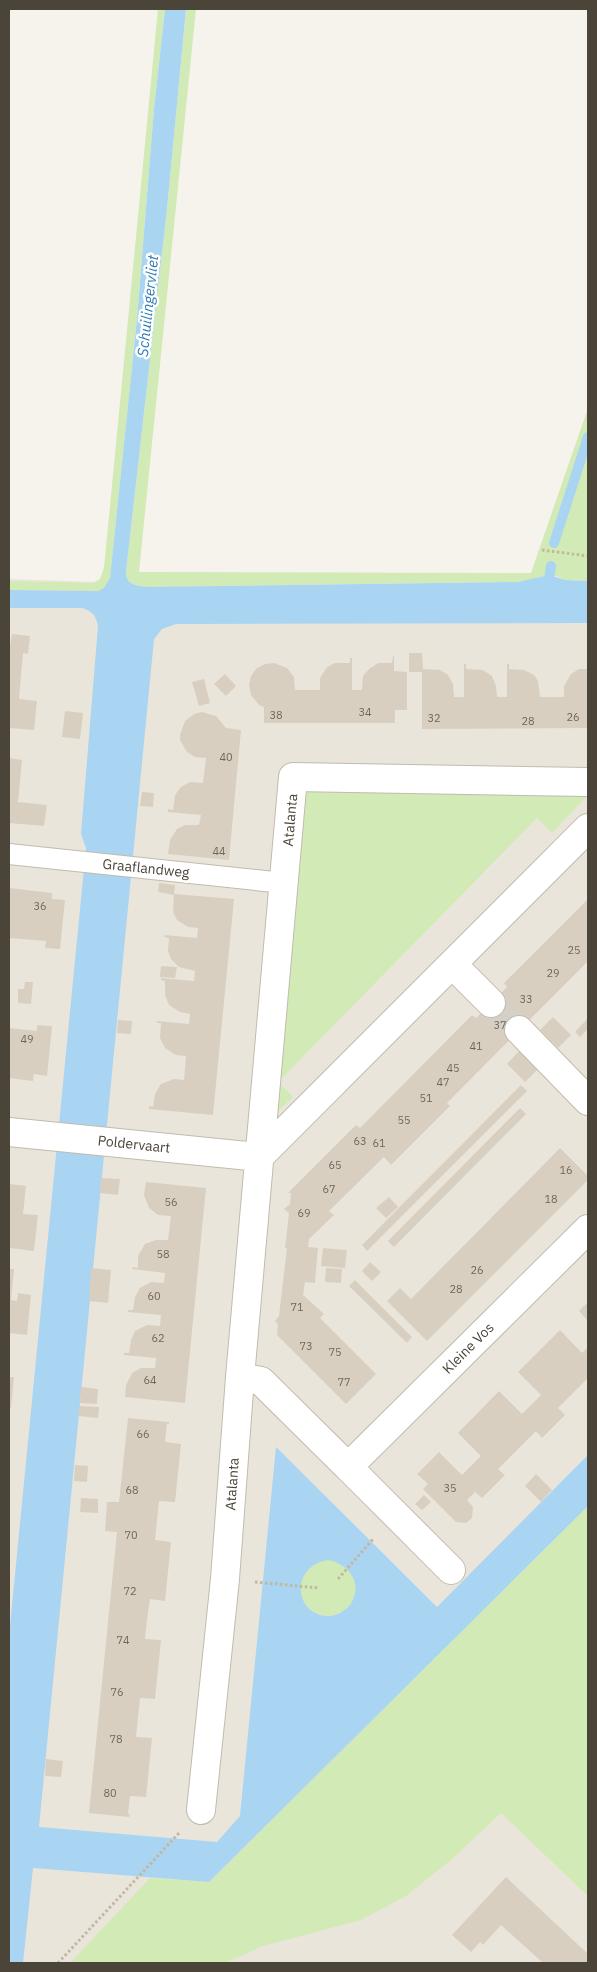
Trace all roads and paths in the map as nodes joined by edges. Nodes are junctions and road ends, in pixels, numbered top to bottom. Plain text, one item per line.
1 (542, 550) dead end
2 (588, 556) edge
3 (588, 782) edge
4 (588, 828) edge
5 (9, 854) edge
6 (284, 883) junction
7 (452, 964) junction
8 (491, 1003) tunnel mouth
9 (519, 1030) tunnel mouth
10 (588, 1102) edge
11 (9, 1132) edge
12 (259, 1157) junction
13 (588, 1229) edge
14 (240, 1377) junction
15 (348, 1467) junction
16 (380, 1531) dead end
17 (451, 1570) dead end
18 (338, 1578) dead end
19 (253, 1582) dead end
20 (320, 1588) dead end
21 (202, 1810) dead end
22 (174, 1839) dead end
23 (58, 1963) edge

1 - 2 path
3 - 6 street, Atalanta
4 - 7 street
5 - 6 lane, Graaflandweg
6 - 12 street, Atalanta
7 - 8 street
7 - 12 street
9 - 10 street
11 - 12 street, Poldervaart
12 - 14 street, Atalanta
13 - 15 street, Kleine Vos
14 - 15 street
14 - 21 street, Atalanta
15 - 17 street
16 - 18 path
19 - 20 path
22 - 23 path

